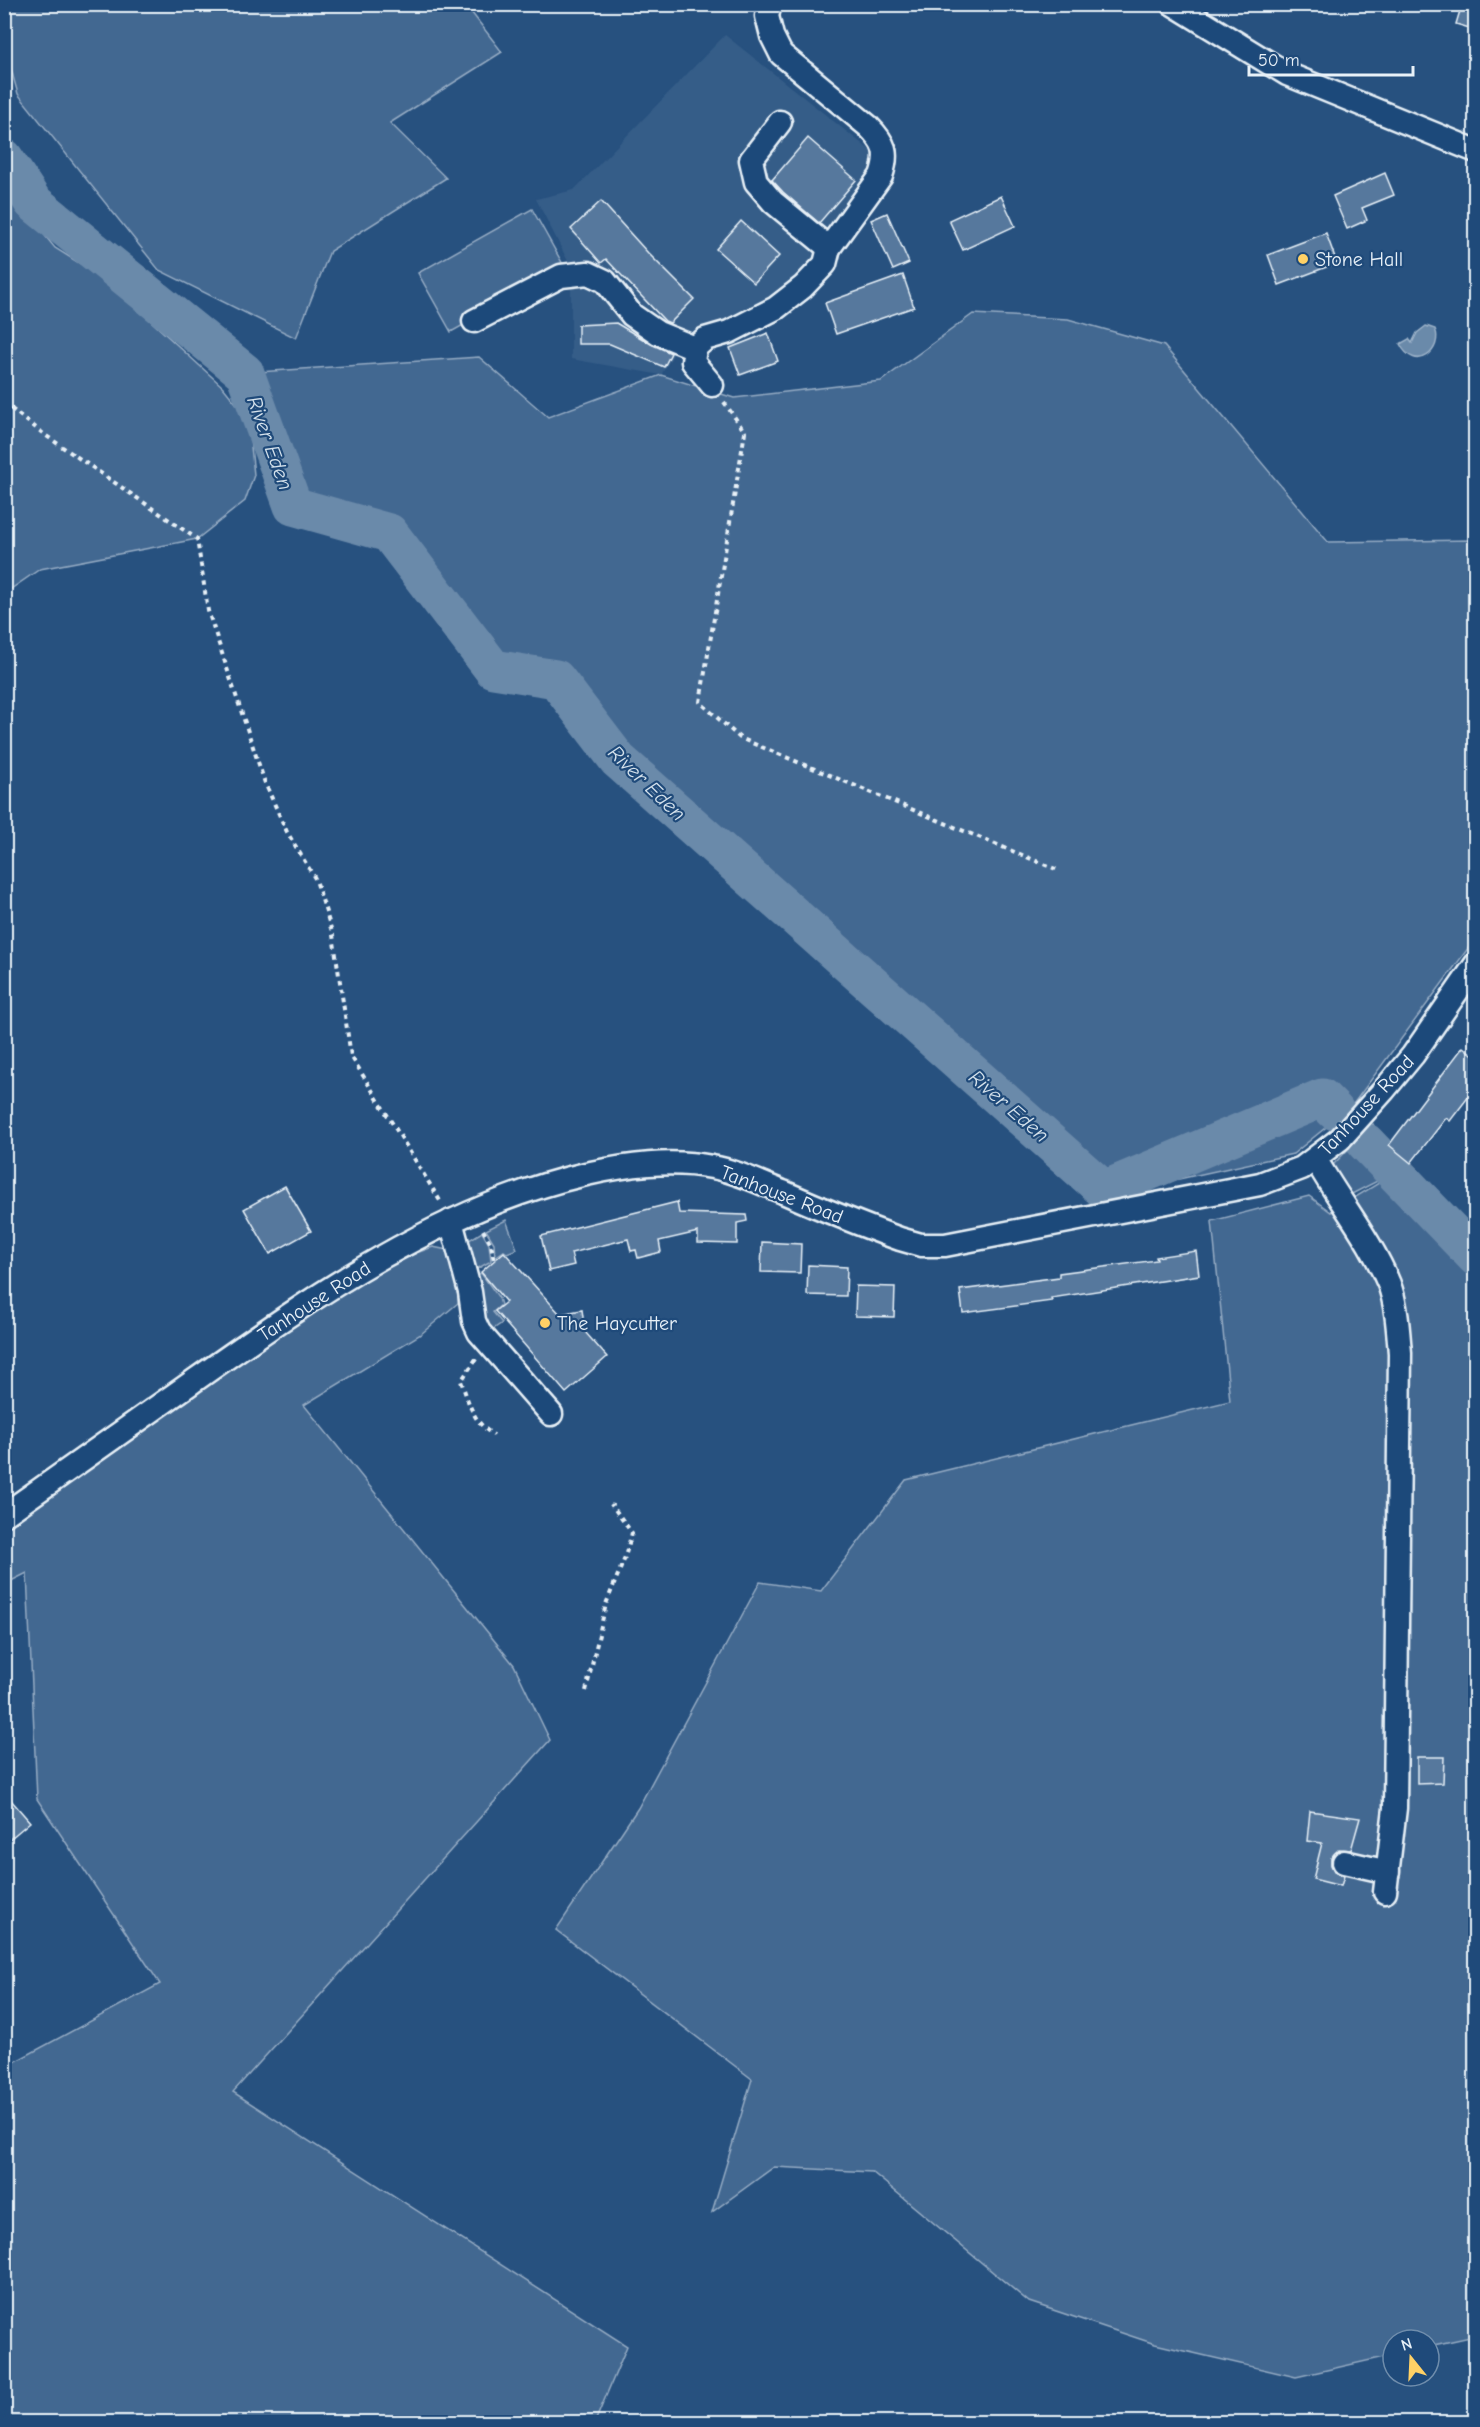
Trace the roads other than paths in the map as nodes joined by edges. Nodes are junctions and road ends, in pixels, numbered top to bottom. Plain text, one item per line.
1 (770, 4) edge
2 (1173, 4) edge
3 (780, 122) dead end
4 (1472, 142) edge
5 (829, 248) junction
6 (474, 321) dead end
7 (695, 348) junction
8 (712, 385) road end
9 (1476, 964) edge
10 (1316, 1160) junction
11 (450, 1222) junction
12 (550, 1414) dead end
13 (4, 1515) edge
14 (1344, 1862) dead end

1 - 5 street
2 - 4 street
3 - 5 street
5 - 7 street
6 - 7 street
7 - 8 street
9 - 10 street, Tanhouse Road
10 - 11 street, Tanhouse Road
10 - 14 street
11 - 12 street
11 - 13 street, Tanhouse Road

